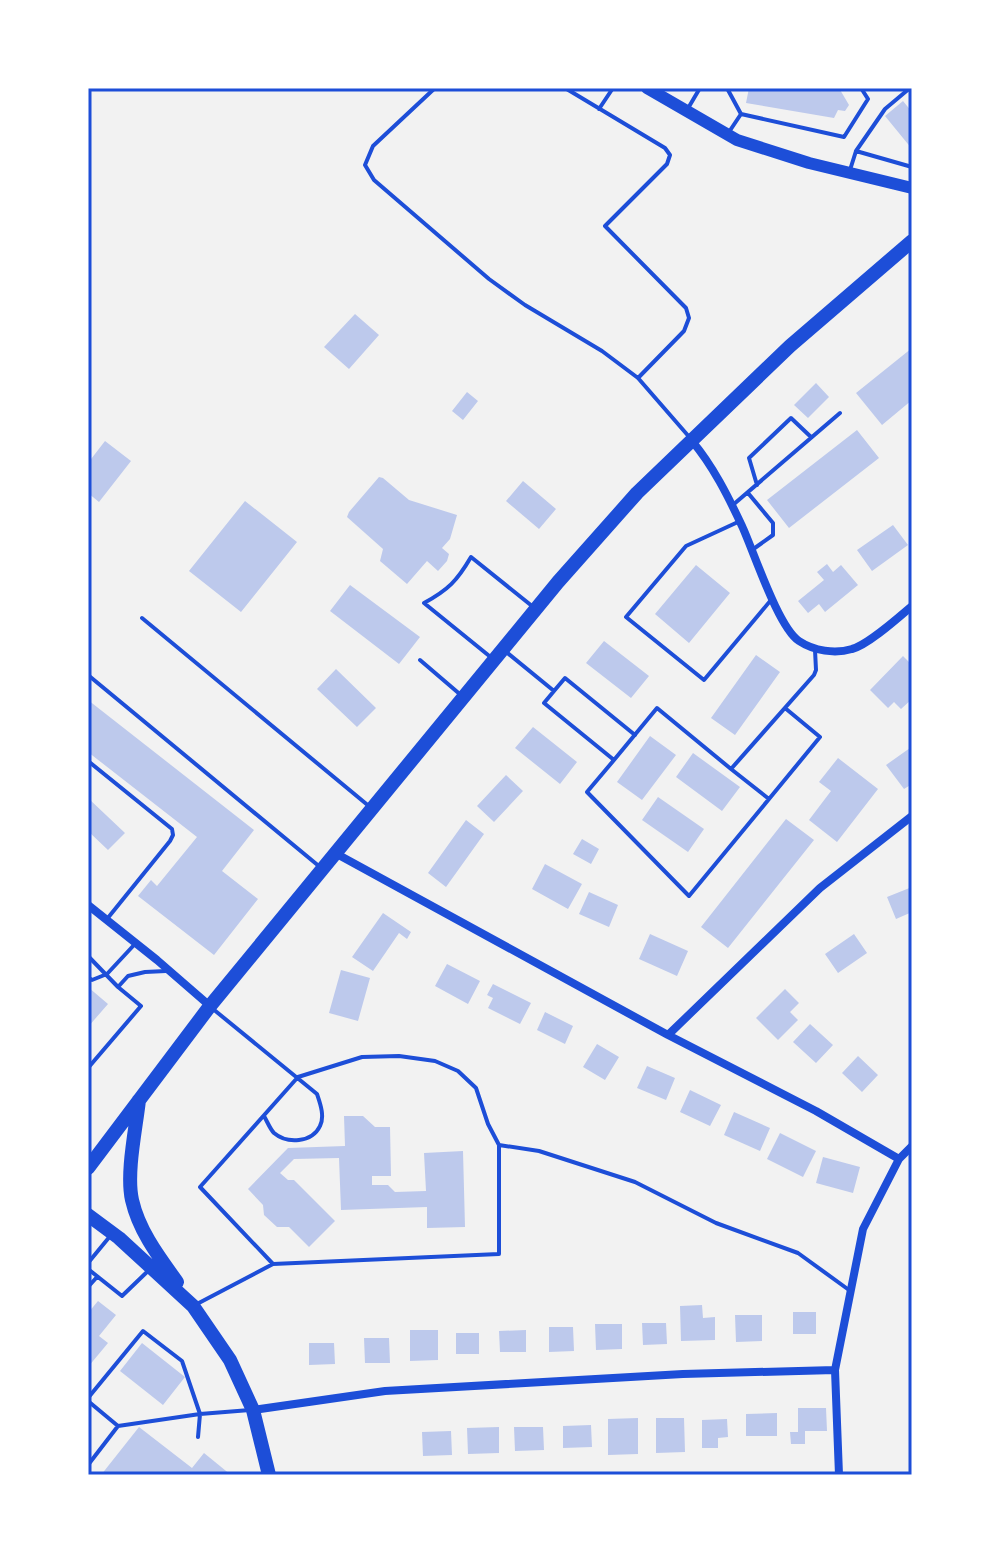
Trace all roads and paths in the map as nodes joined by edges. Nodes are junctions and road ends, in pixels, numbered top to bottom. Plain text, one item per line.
1 (435, 88) edge
2 (565, 88) edge
3 (613, 88) edge
4 (647, 88) edge
5 (700, 88) edge
6 (861, 88) edge
7 (910, 88) edge
8 (728, 90) edge
9 (599, 109) junction
10 (686, 111) junction
11 (741, 114) junction
12 (727, 134) junction
13 (856, 151) junction
14 (912, 167) edge
15 (849, 172) junction
16 (912, 188) edge
17 (912, 241) edge
18 (638, 378) junction
19 (840, 413) dead end
20 (811, 438) junction
21 (692, 441) junction
22 (757, 485) junction
23 (748, 493) junction
24 (732, 506) junction
25 (740, 521) junction
26 (752, 550) junction
27 (772, 599) junction
28 (912, 606) edge
29 (536, 609) junction
30 (142, 618) dead end
31 (815, 648) junction
32 (499, 655) junction
33 (420, 660) dead end
34 (88, 675) edge
35 (554, 691) junction
36 (464, 697) junction
37 (785, 708) junction
38 (635, 735) junction
39 (614, 760) junction
40 (88, 761) edge
41 (731, 769) junction
42 (769, 799) junction
43 (372, 808) junction
44 (912, 816) edge
45 (335, 853) junction
46 (322, 869) junction
47 (88, 905) edge
48 (106, 920) junction
49 (136, 943) junction
50 (88, 956) edge
51 (169, 971) junction
52 (107, 974) junction
53 (88, 977) edge
54 (118, 987) junction
55 (210, 1006) junction
56 (668, 1035) junction
57 (88, 1068) edge
58 (298, 1077) junction
59 (139, 1100) junction
60 (264, 1116) junction
61 (499, 1145) junction
62 (912, 1146) edge
63 (899, 1159) junction
64 (88, 1168) edge
65 (88, 1215) edge
66 (112, 1233) junction
67 (273, 1264) junction
68 (88, 1266) edge
69 (152, 1268) junction
70 (97, 1276) junction
71 (89, 1285) edge
72 (851, 1292) junction
73 (193, 1306) junction
74 (835, 1370) junction
75 (88, 1399) edge
76 (253, 1410) junction
77 (200, 1414) junction
78 (118, 1426) junction
79 (198, 1437) dead end
80 (88, 1465) edge
81 (269, 1475) edge
82 (839, 1475) edge

1 - 18 lane
2 - 9 lane
3 - 9 lane
4 - 10 main road
5 - 10 lane
6 - 11 lane
7 - 13 lane
8 - 11 lane
9 - 18 lane
10 - 12 main road
11 - 12 lane
12 - 15 main road
13 - 14 lane
13 - 15 lane
15 - 16 main road
17 - 21 main road
18 - 21 lane
19 - 20 lane
20 - 22 lane
20 - 22 lane
21 - 24 street
21 - 29 main road
22 - 23 lane
23 - 24 lane
23 - 26 lane
24 - 25 street
25 - 26 street
25 - 27 lane
26 - 27 street
27 - 31 street
28 - 31 street
29 - 32 main road
29 - 32 lane
30 - 43 lane
31 - 37 lane
32 - 35 lane
32 - 36 main road
33 - 36 lane
34 - 46 lane
35 - 38 lane
35 - 39 lane
36 - 43 main road
37 - 41 lane
37 - 42 lane
38 - 39 lane
38 - 41 lane
39 - 42 lane
40 - 48 lane
41 - 42 lane
43 - 45 main road
44 - 56 street
45 - 46 main road
45 - 56 street
46 - 55 main road
47 - 48 street
48 - 49 street
49 - 51 street
49 - 52 lane
50 - 52 lane
51 - 54 lane
51 - 55 street
52 - 53 lane
52 - 54 lane
54 - 57 lane
55 - 58 lane
55 - 59 main road
56 - 63 street
58 - 60 lane
58 - 60 lane
58 - 61 lane
59 - 64 main road
59 - 73 main road
60 - 67 lane
61 - 67 lane
61 - 72 lane
62 - 63 street
63 - 72 street
65 - 66 main road
66 - 68 lane
66 - 69 main road
67 - 73 lane
68 - 70 lane
69 - 70 lane
69 - 73 main road
70 - 71 lane
72 - 74 street
73 - 76 main road
74 - 76 street
74 - 82 street
75 - 77 lane
75 - 78 lane
76 - 77 lane
76 - 81 main road
77 - 78 lane
77 - 79 lane
78 - 80 lane

